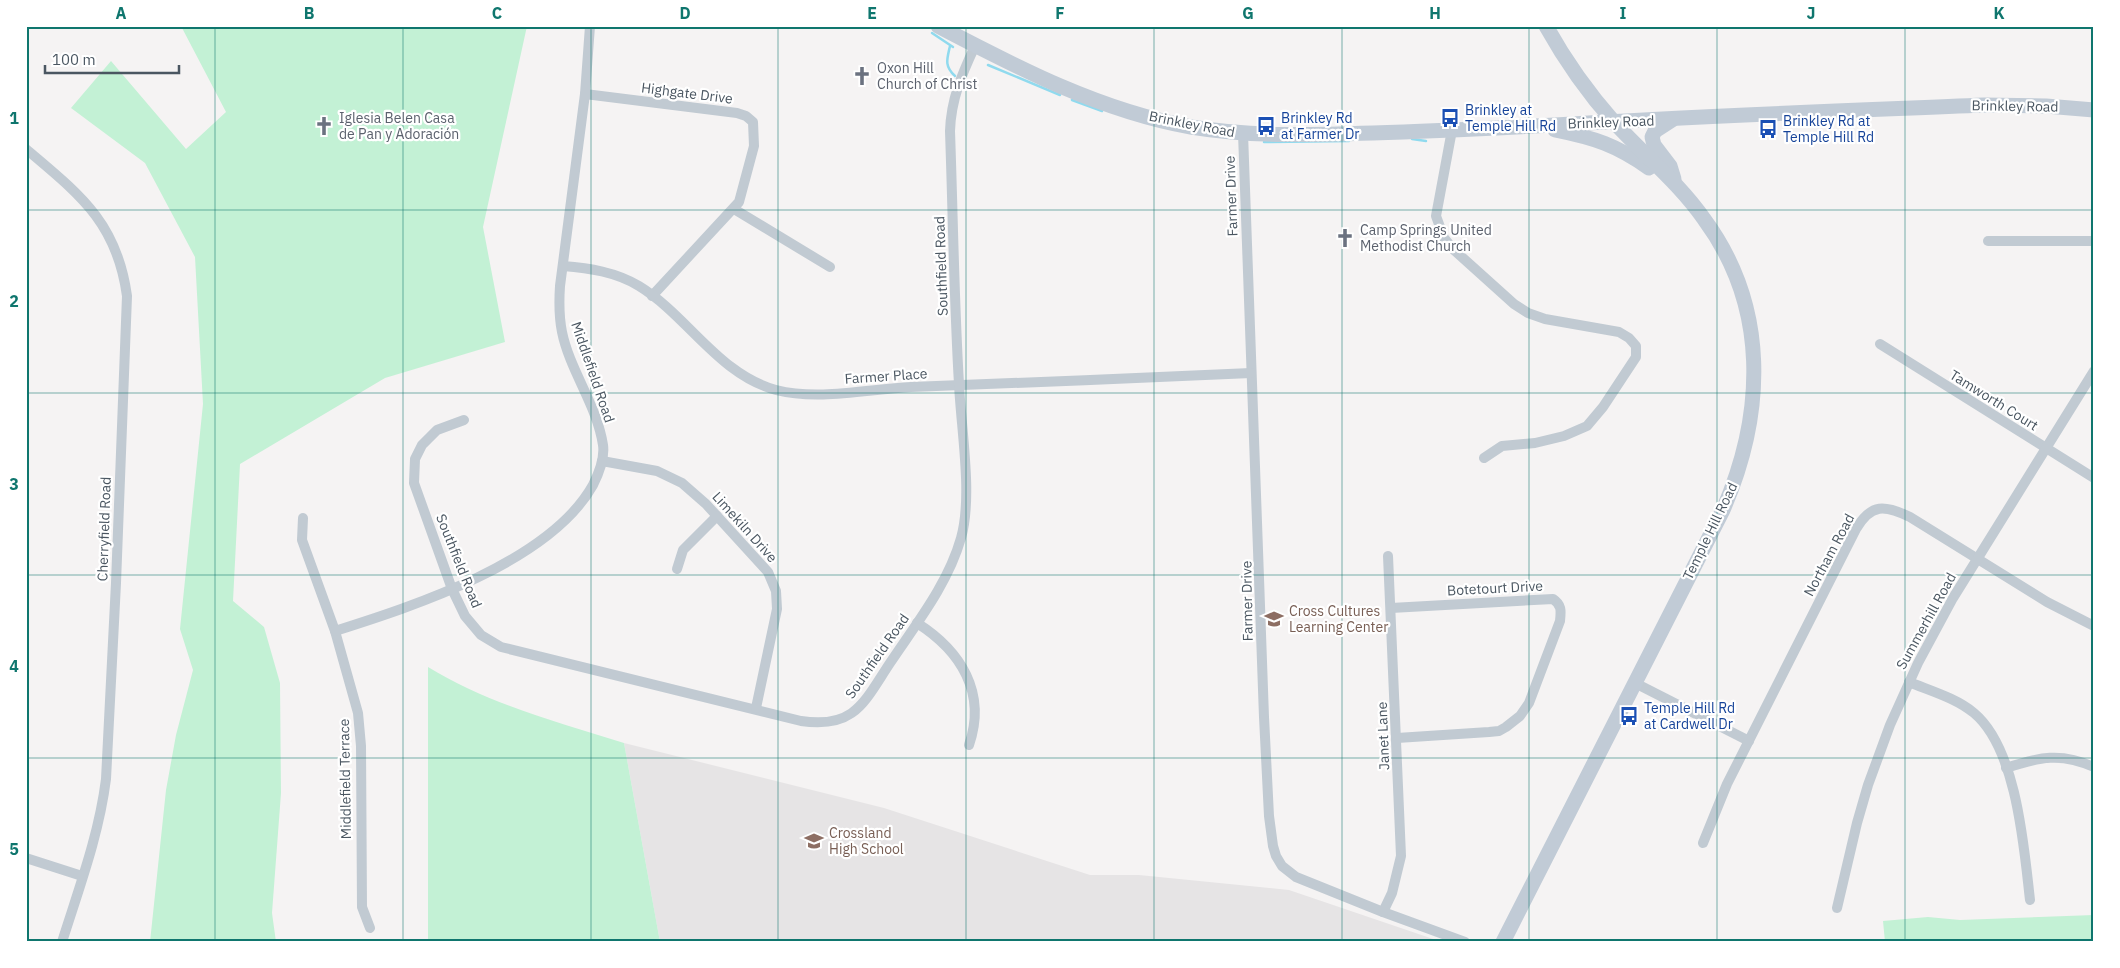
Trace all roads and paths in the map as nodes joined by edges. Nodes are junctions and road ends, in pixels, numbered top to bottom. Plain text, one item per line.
1 (590, 26) edge
2 (938, 26) edge
3 (1546, 26) edge
4 (976, 46) junction
5 (585, 94) junction
6 (2094, 110) edge
7 (1673, 120) junction
8 (1613, 121) junction
9 (1535, 126) junction
10 (1452, 130) junction
11 (1243, 133) junction
12 (26, 148) edge
13 (1677, 187) junction
14 (734, 209) junction
15 (1988, 241) dead end
16 (2094, 241) edge
17 (563, 266) junction
18 (830, 267) dead end
19 (652, 296) junction
20 (1880, 344) dead end
21 (2094, 371) edge
22 (1251, 373) junction
23 (959, 385) junction
24 (464, 420) dead end
25 (2046, 449) junction
26 (1484, 458) dead end
27 (602, 461) junction
28 (2094, 478) edge
29 (716, 516) junction
30 (303, 518) dead end
31 (1388, 556) dead end
32 (1976, 559) junction
33 (677, 569) dead end
34 (452, 589) junction
35 (1391, 608) junction
36 (917, 623) junction
37 (2094, 626) edge
38 (335, 631) junction
39 (1909, 682) junction
40 (1635, 683) junction
41 (756, 708) junction
42 (1397, 738) junction
43 (1750, 741) junction
44 (970, 745) dead end
45 (2094, 767) edge
46 (2006, 768) junction
47 (1703, 843) dead end
48 (26, 858) edge
49 (82, 876) junction
50 (2030, 900) dead end
51 (1838, 908) dead end
52 (1383, 912) junction
53 (370, 928) dead end
54 (62, 942) edge
55 (1465, 942) edge
56 (1503, 942) edge

1 - 5 street, Middlefield Road
2 - 4 main road, Brinkley Road
3 - 8 main road, Temple Hill Road
4 - 11 main road, Brinkley Road
4 - 23 street, Southfield Road
5 - 14 street, Highgate Drive
5 - 17 street, Middlefield Road
6 - 7 main road, Brinkley Road
7 - 8 main road, Brinkley Road
7 - 13 main road
8 - 9 main road, Brinkley Road
8 - 13 main road, Temple Hill Road
9 - 10 main road, Brinkley Road
9 - 13 main road
10 - 11 main road, Brinkley Road
10 - 26 street
11 - 22 street, Farmer Drive
12 - 49 street, Cherryfield Road
13 - 40 main road, Temple Hill Road
14 - 18 street
14 - 19 street, Highgate Drive
15 - 16 street
17 - 19 street, Farmer Place
17 - 27 street, Middlefield Road
19 - 23 street, Farmer Place
20 - 25 street, Tamworth Court
21 - 25 street, Summerhill Road
22 - 23 street, Farmer Place
22 - 52 street, Farmer Drive
23 - 36 street, Southfield Road
24 - 34 street, Southfield Road
25 - 28 street, Tamworth Court
25 - 32 street, Summerhill Road
27 - 29 street, Limekiln Drive
27 - 34 street, Middlefield Road
29 - 33 street
29 - 41 street, Limekiln Drive
30 - 38 street, Middlefield Terrace
31 - 35 street, Janet Lane
32 - 37 street, Northam Road
32 - 39 street, Summerhill Road
32 - 43 street, Northam Road
34 - 38 street, Middlefield Road
34 - 41 street, Southfield Road
35 - 42 street, Janet Lane
35 - 42 street, Botetourt Drive
36 - 41 street, Southfield Road
36 - 44 street
38 - 53 street, Middlefield Terrace
39 - 46 street
39 - 51 street, Summerhill Road
40 - 43 street
40 - 56 main road, Temple Hill Road
42 - 52 street, Janet Lane
43 - 47 street, Northam Road
45 - 46 street
46 - 50 street
48 - 49 street
49 - 54 street, Cherryfield Road
52 - 55 street, Farmer Drive

